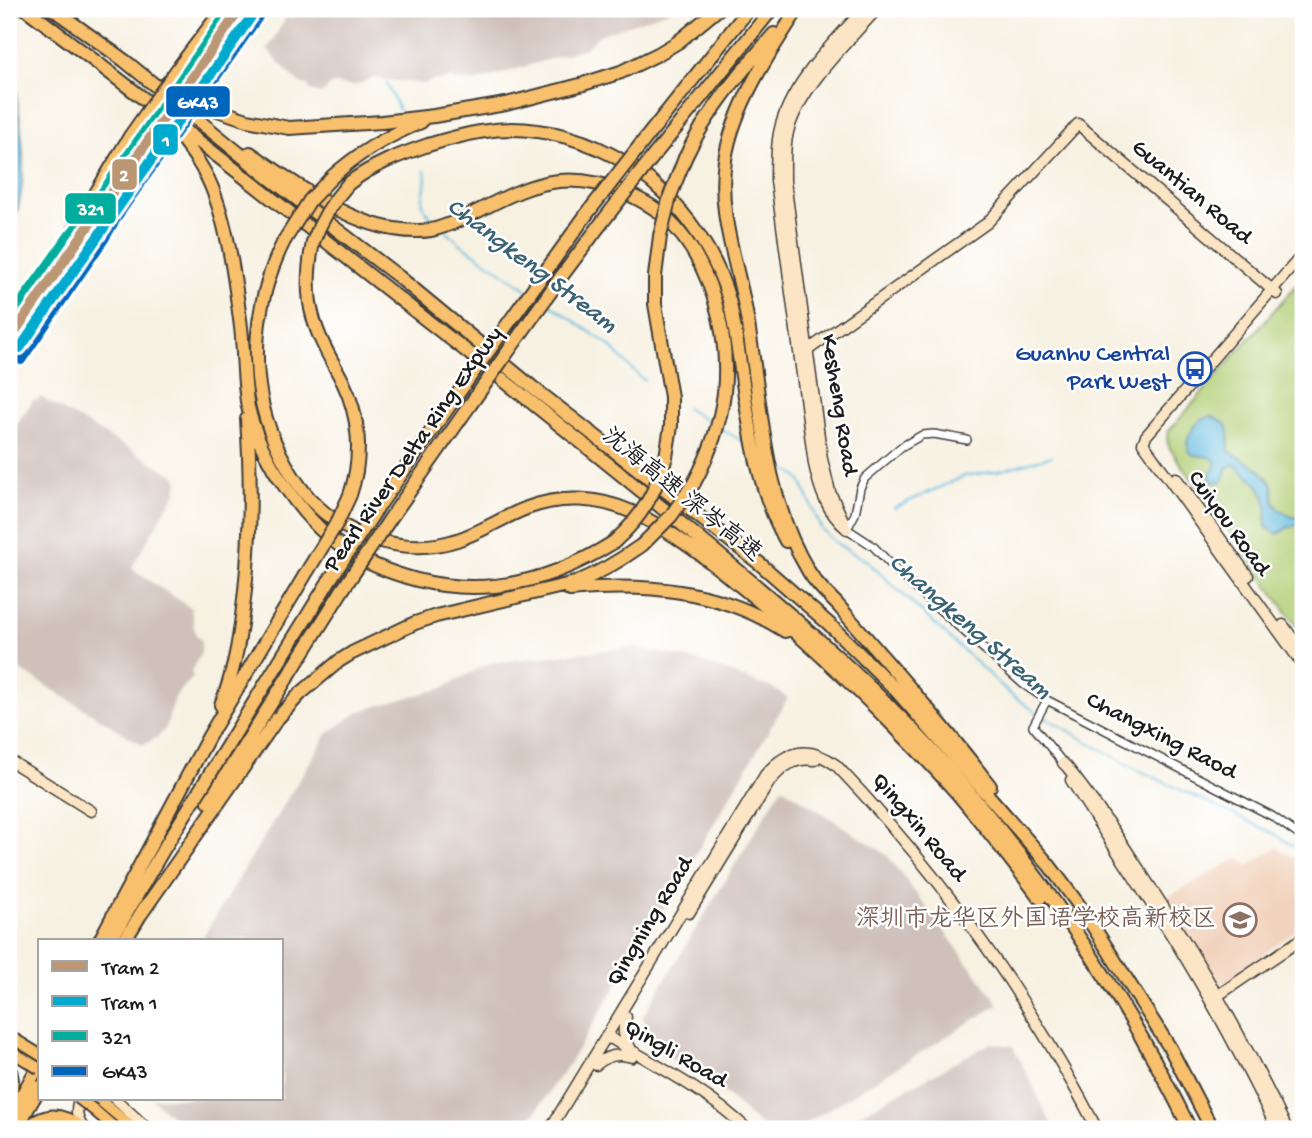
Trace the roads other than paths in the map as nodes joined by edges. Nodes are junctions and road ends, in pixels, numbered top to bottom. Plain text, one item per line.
1 (26, 9) edge
2 (53, 9) edge
3 (222, 9) edge
4 (230, 9) edge
5 (250, 9) edge
6 (718, 9) edge
7 (749, 9) edge
8 (772, 9) edge
9 (797, 9) edge
10 (864, 9) edge
11 (877, 9) edge
12 (125, 61) junction
13 (184, 66) junction
14 (139, 95) junction
15 (434, 117) junction
16 (197, 119) junction
17 (1303, 254) edge
18 (1303, 264) edge
19 (1275, 292) junction
20 (9, 320) edge
21 (808, 350) junction
22 (9, 352) edge
23 (245, 376) junction
24 (967, 440) dead end
25 (1146, 440) junction
26 (847, 529) junction
27 (810, 573) junction
28 (535, 593) junction
29 (1299, 644) edge
30 (1303, 653) edge
31 (826, 660) junction
32 (1303, 665) edge
33 (1047, 700) junction
34 (209, 736) junction
35 (801, 756) junction
36 (9, 760) edge
37 (1063, 764) joint
38 (91, 811) dead end
39 (1303, 838) edge
40 (1049, 865) junction
41 (141, 914) junction
42 (1303, 938) edge
43 (101, 939) edge
44 (112, 939) edge
45 (126, 939) edge
46 (1214, 998) junction
47 (626, 1017) junction
48 (9, 1035) edge
49 (609, 1041) junction
50 (9, 1049) edge
51 (1149, 1049) junction
52 (38, 1054) edge
53 (634, 1055) junction
54 (9, 1065) edge
55 (597, 1065) junction
56 (38, 1067) edge
57 (38, 1068) edge
58 (38, 1090) edge
59 (78, 1100) edge
60 (116, 1100) edge
61 (98, 1103) edge
62 (9, 1111) edge
63 (9, 1119) edge
64 (84, 1128) edge
65 (16, 1129) edge
66 (25, 1129) edge
67 (116, 1129) edge
68 (134, 1129) edge
69 (148, 1129) edge
70 (550, 1129) edge
71 (558, 1129) edge
72 (739, 1129) edge
73 (747, 1129) edge
74 (1090, 1129) edge
75 (1097, 1129) edge
76 (1190, 1129) edge
77 (1212, 1129) edge
78 (1277, 1129) edge
79 (1287, 1129) edge

1 - 14 highway, 沈海高速 深岑高速
2 - 12 highway, 沈海高速 深岑高速
3 - 13 main road
4 - 13 main road
5 - 22 main road, bridge
6 - 15 highway
7 - 44 highway, Pearl River Delta Ring Expwy, bridge
8 - 41 highway, Pearl River Delta Ring Expwy, bridge
9 - 23 highway, bridge
9 - 27 highway
10 - 26 street, Kesheng Road
11 - 21 street, Kesheng Road
12 - 15 highway
12 - 16 highway, 沈海高速 深岑高速
13 - 20 main road, bridge
14 - 23 highway
14 - 51 highway, 沈海高速 深岑高速
15 - 31 highway, bridge
16 - 28 highway, bridge
16 - 40 highway, 沈海高速 深岑高速
17 - 19 street
18 - 19 street
19 - 21 street, Guantian Road
19 - 25 street
21 - 26 street, Kesheng Road
23 - 34 highway
24 - 26 street
25 - 29 street, Cuiyou Road
25 - 32 street, Cuiyou Road
26 - 33 street, Changxing Raod
27 - 34 highway, bridge
27 - 40 highway
28 - 31 highway
28 - 41 highway
29 - 30 street, Cuiyou Road
31 - 51 highway
33 - 37 street
33 - 39 street, Changxing Raod
34 - 43 highway
35 - 47 street, Qingning Road
35 - 49 street, Qingning Road
35 - 74 street, Qingxin Road
35 - 75 street, Qingxin Road
36 - 38 street
37 - 46 street
40 - 77 highway, 沈海高速 深岑高速
41 - 45 highway, Pearl River Delta Ring Expwy
42 - 46 street
46 - 78 street
46 - 79 street
47 - 49 street, Qingning Road
47 - 53 street
48 - 52 main road
49 - 53 street, Qingli Road
49 - 55 street, Qingning Road
49 - 70 street, Qingning Road
50 - 57 main road, bridge
51 - 76 highway, 沈海高速 深岑高速
53 - 55 street
53 - 72 street, Qingli Road
53 - 73 street, Qingli Road
54 - 62 highway
55 - 71 street, Qingning Road
56 - 63 highway
58 - 65 highway
59 - 64 street
60 - 69 street
61 - 67 main road
61 - 68 main road
64 - 66 highway

